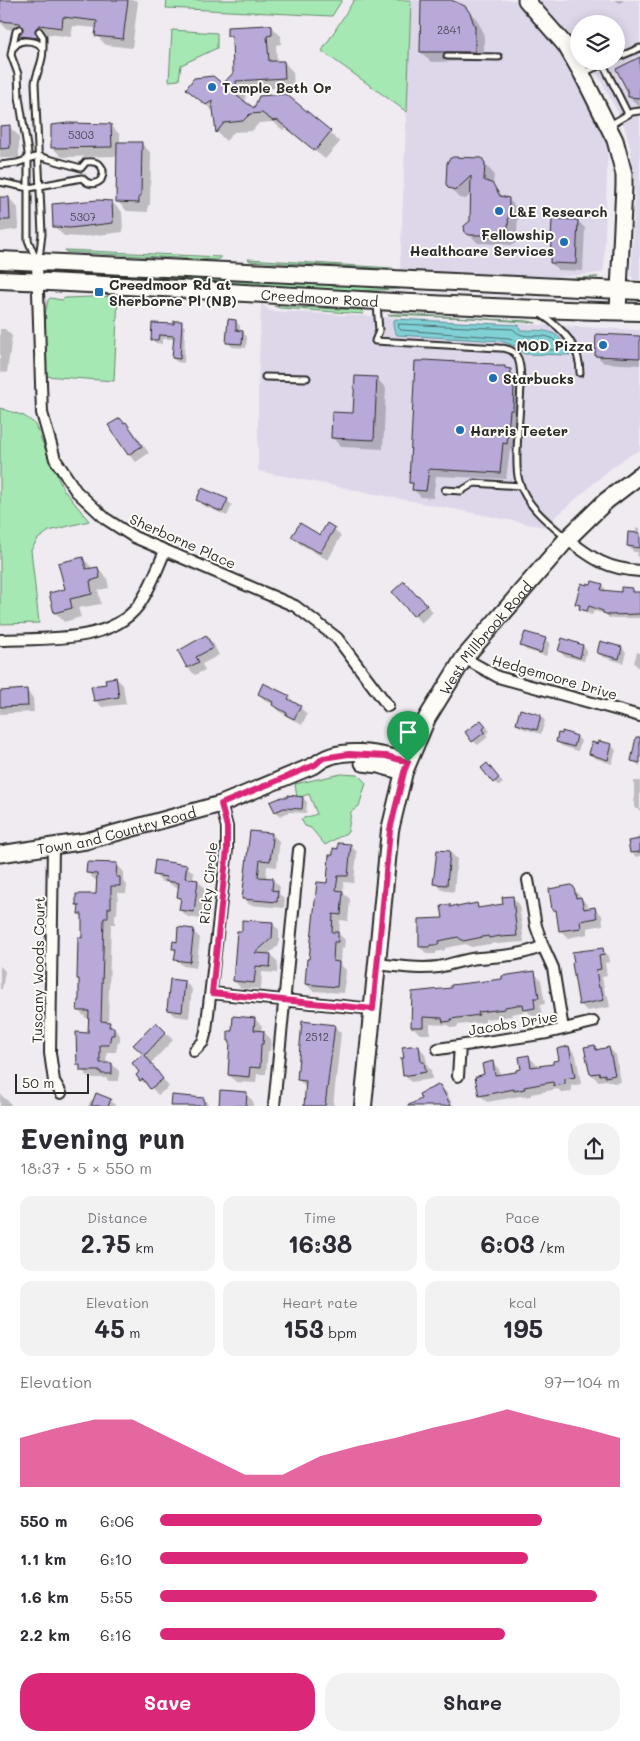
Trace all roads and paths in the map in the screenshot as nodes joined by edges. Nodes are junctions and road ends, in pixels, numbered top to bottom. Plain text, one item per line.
1 (526, 0) edge
2 (19, 29) dead end
3 (38, 31) dead end
4 (640, 48) edge
5 (12, 49) junction
6 (43, 50) junction
7 (625, 54) edge
8 (447, 56) dead end
9 (499, 57) dead end
10 (590, 70) edge
11 (606, 70) edge
12 (582, 74) junction
13 (640, 111) edge
14 (628, 114) junction
15 (609, 125) junction
16 (38, 156) junction
17 (28, 160) junction
18 (0, 165) edge
19 (81, 168) junction
20 (82, 178) junction
21 (0, 182) edge
22 (40, 186) junction
23 (29, 188) junction
24 (0, 260) edge
25 (37, 262) junction
26 (0, 280) edge
27 (37, 281) junction
28 (620, 290) junction
29 (640, 291) edge
30 (377, 300) junction
31 (523, 307) junction
32 (618, 311) junction
33 (640, 312) edge
34 (580, 373) dead end
35 (265, 377) dead end
36 (307, 378) dead end
37 (640, 475) edge
38 (521, 486) junction
39 (445, 490) dead end
40 (567, 539) junction
41 (165, 551) junction
42 (640, 571) edge
43 (0, 640) edge
44 (464, 658) junction
45 (388, 706) dead end
46 (640, 716) edge
47 (406, 767) junction
48 (221, 804) junction
49 (53, 847) junction
50 (299, 850) dead end
51 (0, 854) edge
52 (528, 880) dead end
53 (543, 946) junction
54 (376, 964) junction
55 (212, 993) junction
56 (284, 1000) junction
57 (373, 1009) junction
58 (593, 1022) dead end
59 (563, 1029) junction
60 (460, 1046) junction
61 (438, 1049) dead end
62 (194, 1051) dead end
63 (458, 1076) dead end
64 (61, 1092) dead end
65 (274, 1106) edge
66 (363, 1106) edge

1 - 12 street
2 - 5 lane
3 - 6 lane
4 - 7 lane
5 - 6 lane
5 - 17 lane
6 - 16 lane
8 - 9 lane
10 - 12 lane
11 - 14 lane
12 - 15 street
13 - 14 lane
14 - 15 lane
15 - 28 street
16 - 17 lane
16 - 19 lane
16 - 22 lane
17 - 18 lane
17 - 23 lane
19 - 20 lane
19 - 20 lane
20 - 22 lane
21 - 23 lane
22 - 23 lane
22 - 25 lane
23 - 25 lane
24 - 25 main road, Creedmoor Road
25 - 27 street, Sherborne Place
25 - 28 main road, Creedmoor Road
26 - 27 main road, Creedmoor Road
27 - 30 main road, Creedmoor Road
27 - 41 street, Sherborne Place
28 - 29 main road, Creedmoor Road
28 - 32 street
30 - 31 main road, Creedmoor Road
30 - 38 lane
31 - 32 main road, Creedmoor Road
31 - 34 lane
32 - 33 main road, Creedmoor Road
35 - 36 lane
37 - 40 main road, West Millbrook Road
38 - 39 lane
38 - 40 lane
40 - 42 street
40 - 44 main road, West Millbrook Road
41 - 43 street
41 - 45 street, Sherborne Place
44 - 46 street, Hedgemoore Drive
44 - 47 main road, West Millbrook Road
47 - 48 street, Town and Country Road
47 - 54 main road, West Millbrook Road
48 - 49 street, Town and Country Road
48 - 55 street, Ricky Circle
49 - 51 street, Town and Country Road
49 - 64 street, Tuscany Woods Court
50 - 56 street
52 - 53 street
53 - 54 street
53 - 59 street
54 - 57 main road, West Millbrook Road
55 - 56 street
55 - 62 street, Ricky Circle
56 - 57 street
56 - 65 street
57 - 66 main road, West Millbrook Road
58 - 59 street, Jacobs Drive
59 - 60 street, Jacobs Drive
60 - 61 street, Jacobs Drive
60 - 63 street

